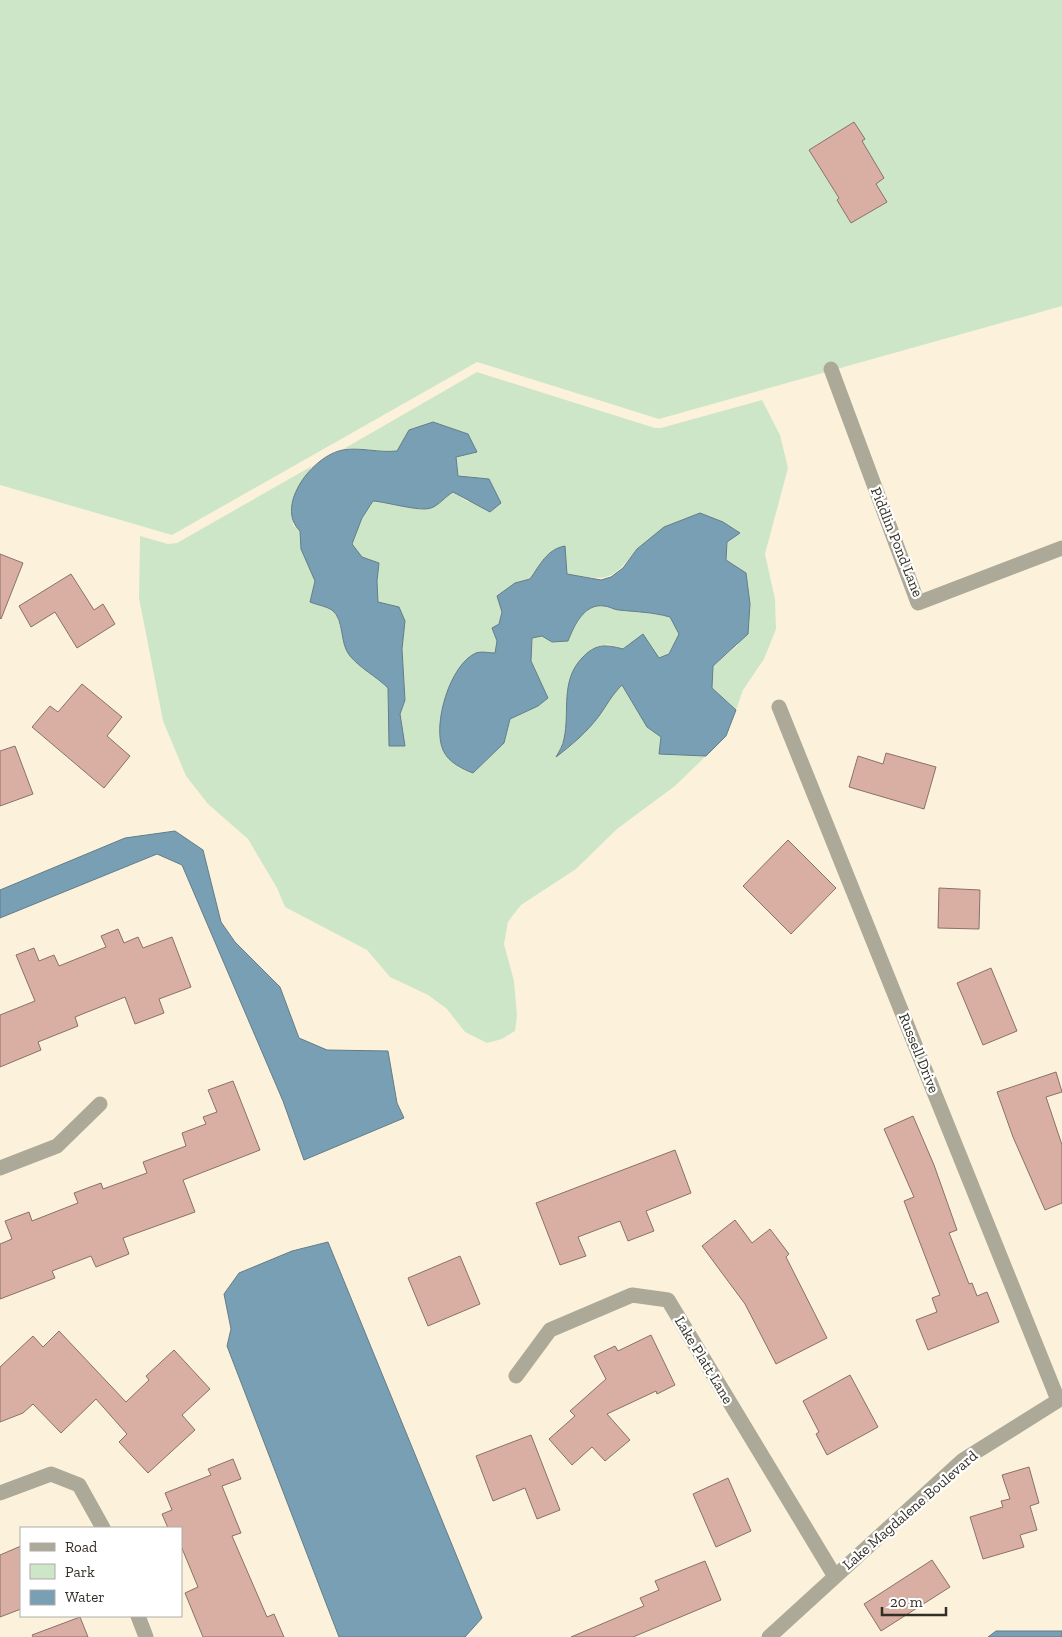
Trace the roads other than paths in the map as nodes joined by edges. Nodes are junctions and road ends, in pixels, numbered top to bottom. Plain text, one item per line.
1 (831, 369) dead end
2 (1062, 548) edge
3 (779, 707) dead end
4 (100, 1104) dead end
5 (0, 1168) edge
6 (516, 1376) dead end
7 (1060, 1399) edge
8 (0, 1493) edge
9 (102, 1527) edge
10 (834, 1576) junction
11 (138, 1617) edge
12 (146, 1637) edge
13 (769, 1637) edge

1 - 2 street, Piddlin Pond Lane
3 - 7 street, Russell Drive
4 - 5 street
6 - 10 street, Lake Platt Lane
7 - 10 street, Lake Magdalene Boulevard
8 - 9 street
10 - 13 street, Lake Magdalene Boulevard
11 - 12 street

